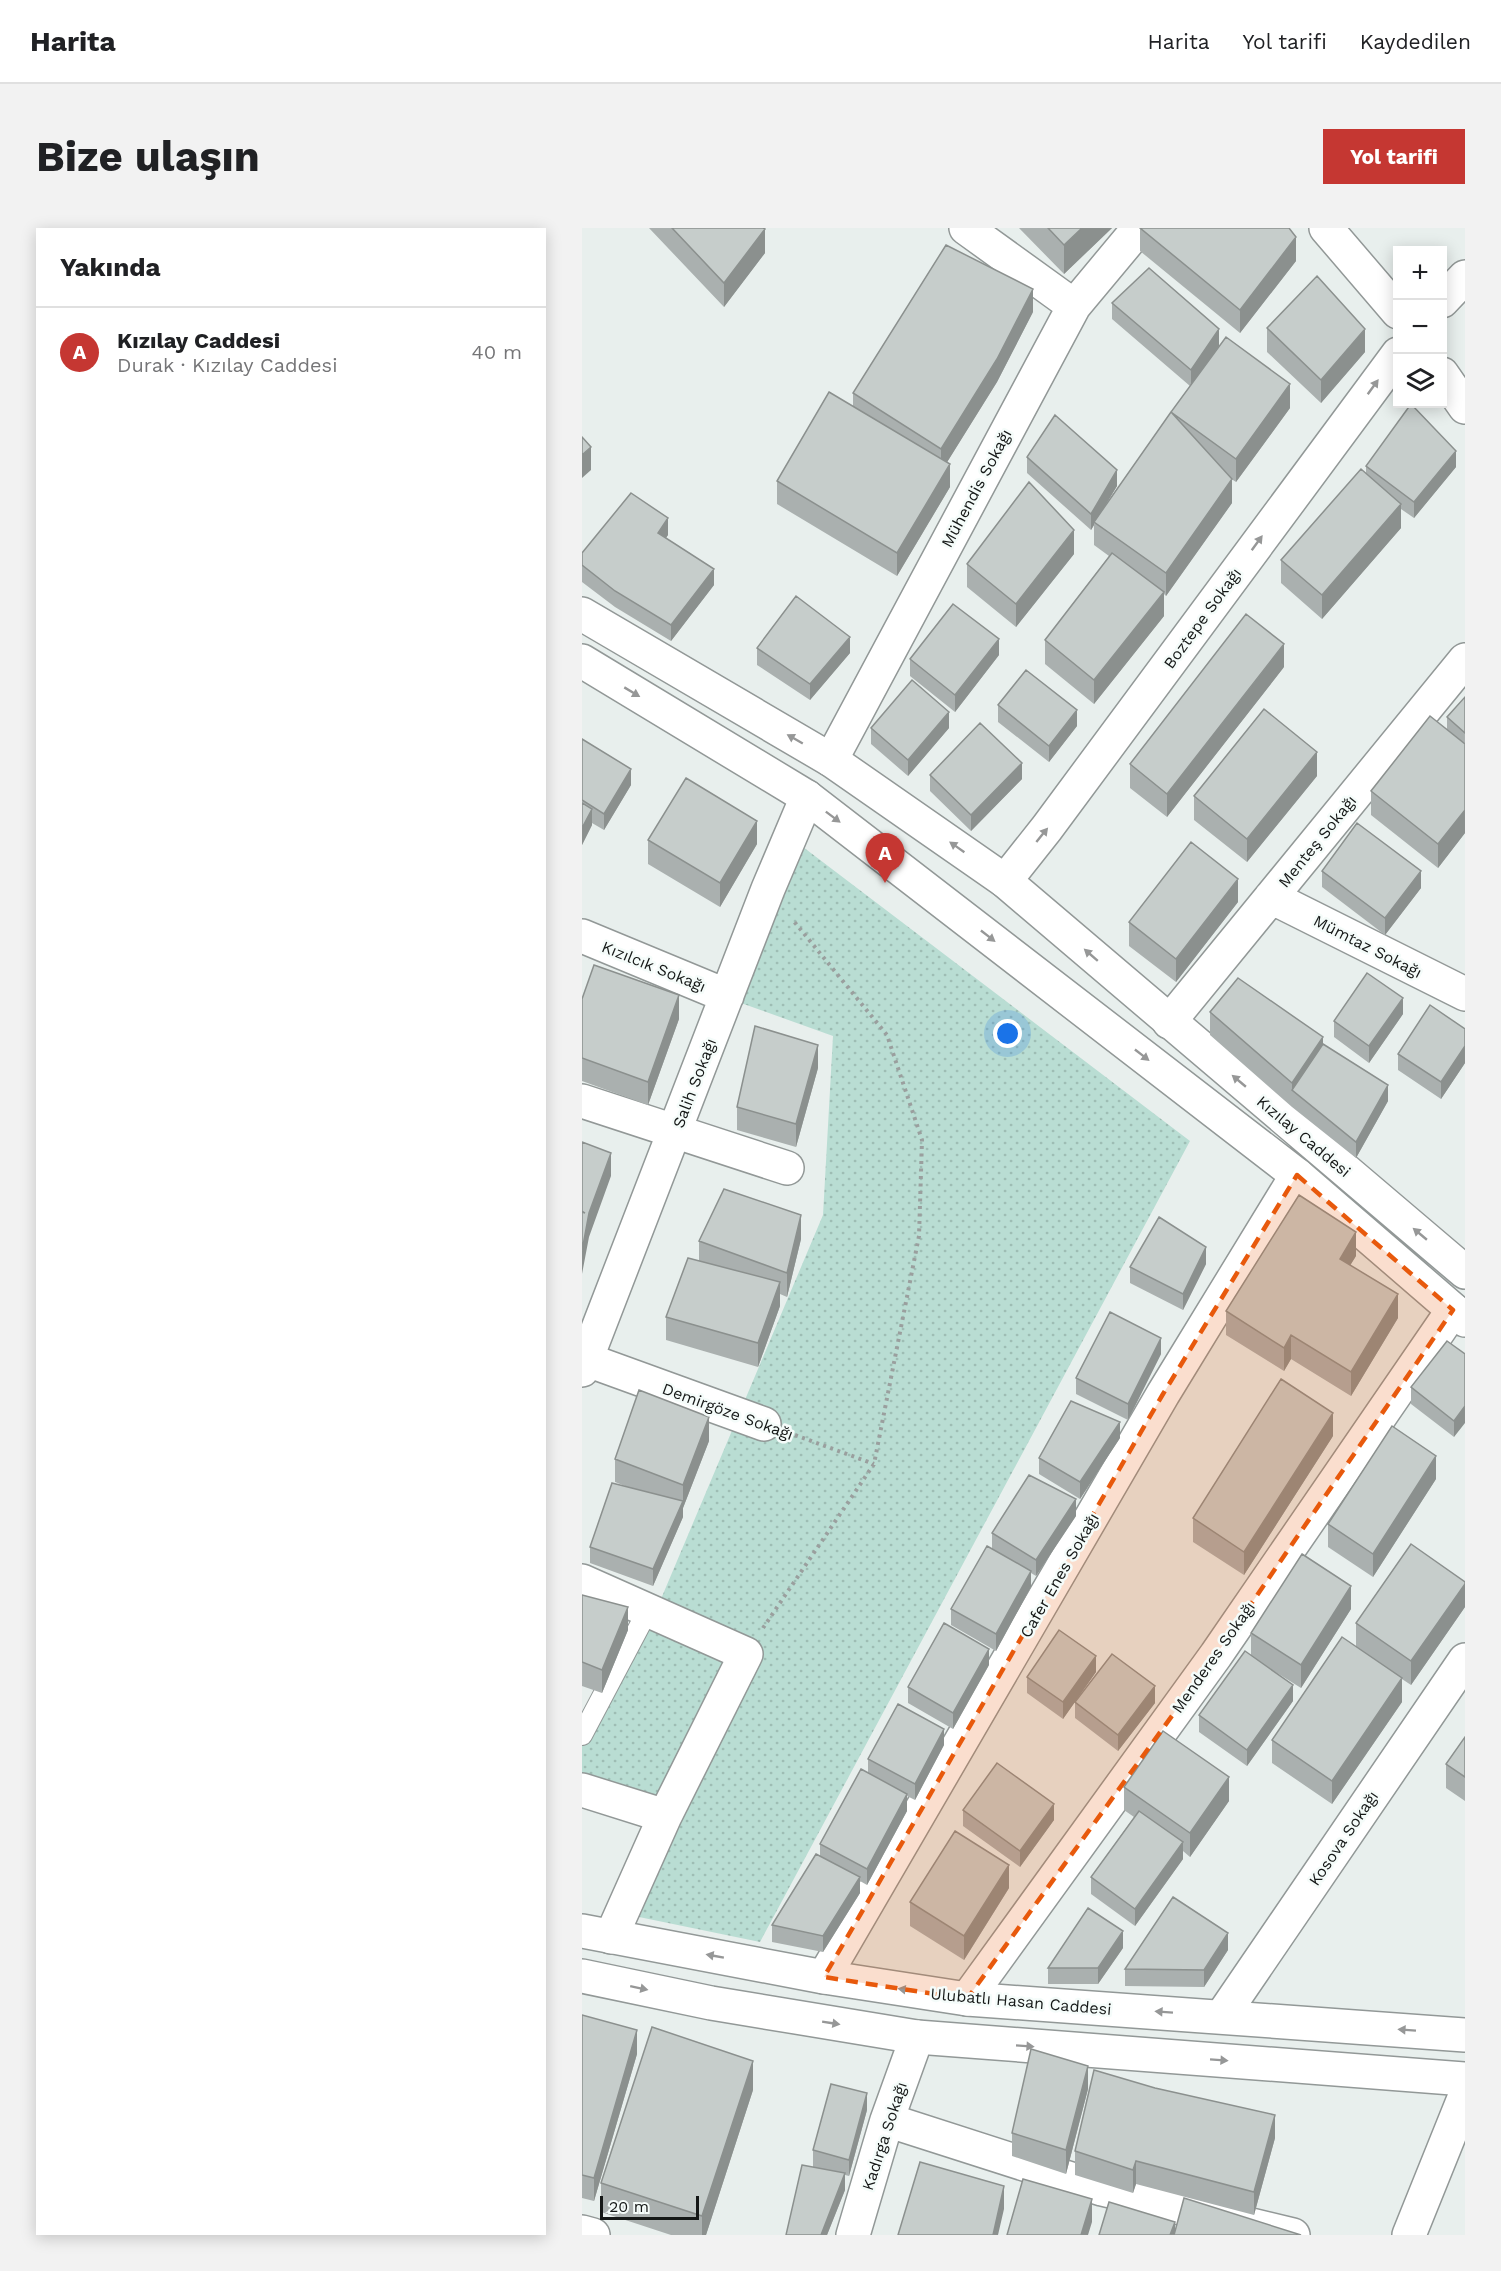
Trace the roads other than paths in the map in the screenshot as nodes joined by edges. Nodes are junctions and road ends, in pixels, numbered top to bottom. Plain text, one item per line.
1 (966, 228) edge
2 (1139, 228) edge
3 (1326, 228) edge
4 (1465, 277) edge
5 (1444, 300) edge
6 (1074, 306) junction
7 (1393, 306) edge
8 (1393, 361) edge
9 (1447, 380) edge
10 (1465, 407) edge
11 (582, 614) edge
12 (1465, 660) edge
13 (582, 661) edge
14 (831, 760) junction
15 (807, 797) junction
16 (1005, 881) junction
17 (1271, 897) junction
18 (582, 936) edge
19 (1465, 995) edge
20 (727, 996) junction
21 (1169, 1022) junction
22 (582, 1101) edge
23 (675, 1132) junction
24 (787, 1168) dead end
25 (1297, 1175) junction
26 (1465, 1272) edge
27 (1459, 1315) edge
28 (583, 1363) edge
29 (764, 1424) road end
30 (582, 1581) edge
31 (648, 1610) junction
32 (1465, 1660) edge
33 (582, 1735) edge
34 (582, 1790) edge
35 (665, 1816) junction
36 (596, 1934) edge
37 (582, 1976) edge
38 (824, 1977) junction
39 (967, 2000) junction
40 (1222, 2016) junction
41 (1465, 2035) edge
42 (916, 2037) junction
43 (1465, 2079) edge
44 (1465, 2096) edge
45 (887, 2120) junction
46 (582, 2232) edge
47 (592, 2235) edge
48 (853, 2235) edge
49 (1293, 2235) edge
50 (1409, 2235) edge

1 - 6 street
2 - 6 street, Mühendis Sokağı
3 - 7 street
4 - 5 street
6 - 14 street, Mühendis Sokağı
16 -> 8 street, Boztepe Sokağı
9 - 10 street
14 -> 11 street, Kızılay Caddesi
12 - 17 street, Menteş Sokağı
13 -> 15 street, Kızılay Caddesi
16 -> 14 street, Kızılay Caddesi
15 - 20 street, Salih Sokağı
15 -> 25 street, Kızılay Caddesi
21 -> 16 street, Kızılay Caddesi
17 - 19 street, Mümtaz Sokağı
17 - 21 street, Menteş Sokağı
18 - 20 street, Kızılcık Sokağı
20 - 23 street, Salih Sokağı
26 -> 21 street, Kızılay Caddesi
22 - 23 street
23 - 24 street
23 - 28 street, Salih Sokağı
25 - 27 street, Kızılay Caddesi
25 - 38 street, Cafer Enes Sokağı
27 - 39 street, Menderes Sokağı
28 - 29 street, Demirgöze Sokağı
30 - 31 street
31 - 33 lane
31 - 35 street
32 - 40 street, Kosova Sokağı
34 - 35 street
35 - 36 street
38 -> 36 street, Ulubatlı Hasan Caddesi
37 -> 42 street
39 -> 38 street, Ulubatlı Hasan Caddesi
40 -> 39 street, Ulubatlı Hasan Caddesi
41 -> 40 street, Ulubatlı Hasan Caddesi
42 -> 43 street
42 - 45 street, Kadırga Sokağı
44 - 50 street
45 - 48 street, Kadırga Sokağı
45 - 49 street
46 - 47 street

